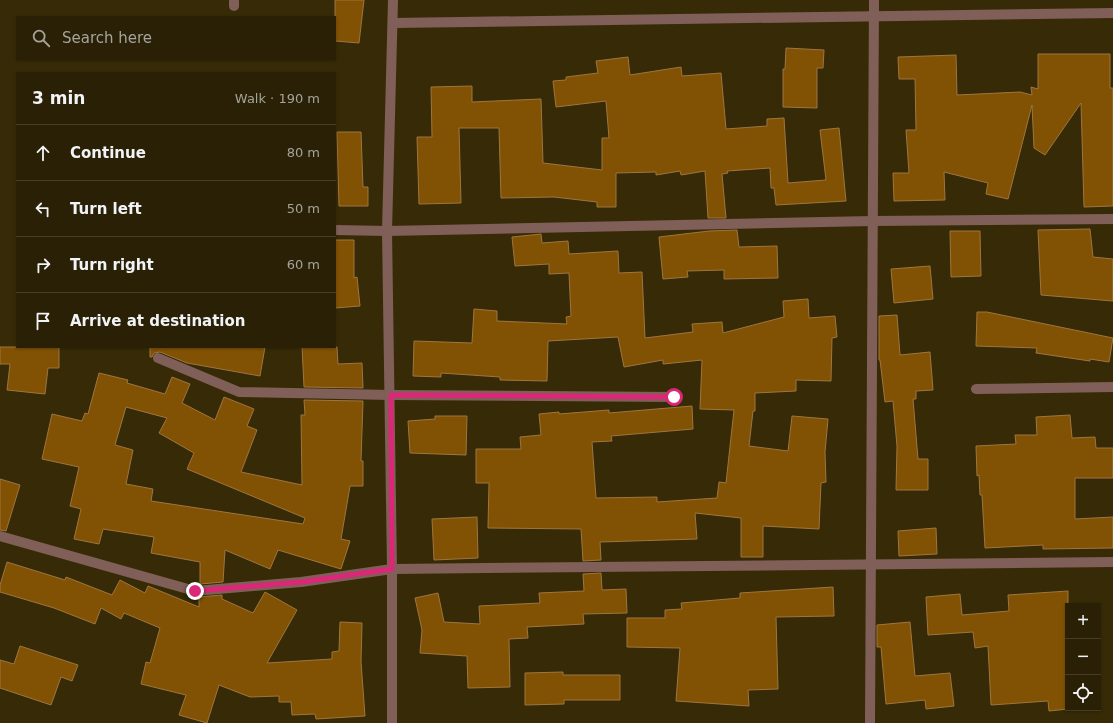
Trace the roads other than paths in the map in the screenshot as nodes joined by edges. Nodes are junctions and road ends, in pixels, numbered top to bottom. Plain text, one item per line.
1 (393, 0) edge
2 (874, 0) edge
3 (1113, 13) edge
4 (874, 16) junction
5 (393, 23) junction
6 (1113, 219) edge
7 (873, 221) junction
8 (336, 230) edge
9 (388, 231) junction
10 (158, 358) dead end
11 (1113, 387) edge
12 (976, 389) dead end
13 (391, 395) junction
14 (674, 397) dead end
15 (0, 536) edge
16 (1113, 562) edge
17 (871, 564) junction
18 (392, 569) junction
19 (392, 723) edge
20 (870, 723) edge

1 - 5 street
2 - 4 street
3 - 4 street
4 - 5 street
4 - 7 street
5 - 9 street
6 - 7 street
7 - 9 street
7 - 17 street
8 - 9 street
9 - 13 street
10 - 13 street
11 - 12 street
13 - 14 street
13 - 18 street
15 - 18 street
16 - 17 street
17 - 18 street
17 - 20 street
18 - 19 street

